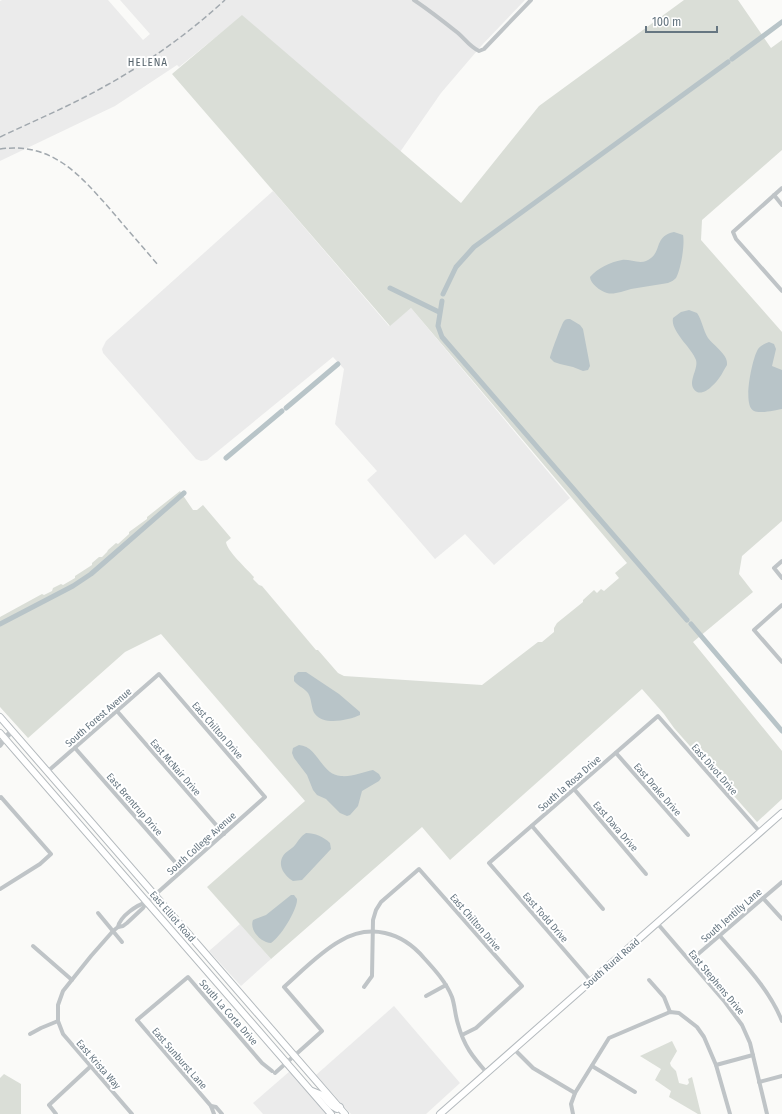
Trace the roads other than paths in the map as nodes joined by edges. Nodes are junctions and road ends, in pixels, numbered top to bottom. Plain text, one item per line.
1 (414, 0) edge
2 (531, 0) edge
3 (782, 188) edge
4 (774, 196) junction
5 (782, 205) edge
6 (782, 290) edge
7 (782, 561) edge
8 (782, 578) edge
9 (782, 605) edge
10 (782, 662) edge
11 (159, 674) joint
12 (117, 711) junction
13 (658, 716) joint
14 (0, 717) edge
15 (12, 732) junction
16 (2, 737) edge
17 (0, 746) edge
18 (75, 748) junction
19 (616, 752) junction
20 (47, 772) junction
21 (574, 790) junction
22 (265, 796) joint
23 (1, 798) edge
24 (782, 813) edge
25 (532, 826) junction
26 (760, 832) junction
27 (224, 834) junction
28 (688, 835) dead end
29 (489, 864) joint
30 (182, 870) junction
31 (646, 874) dead end
32 (782, 882) edge
33 (0, 889) edge
34 (155, 895) junction
35 (763, 898) junction
36 (147, 902) junction
37 (603, 909) dead end
38 (98, 913) dead end
39 (127, 915) junction
40 (782, 919) edge
41 (131, 920) junction
42 (657, 923) junction
43 (118, 927) junction
44 (113, 932) junction
45 (372, 932) junction
46 (190, 936) junction
47 (720, 936) junction
48 (122, 942) dead end
49 (183, 943) junction
50 (33, 946) dead end
51 (690, 961) junction
52 (72, 980) junction
53 (649, 980) dead end
54 (591, 981) junction
55 (446, 985) junction
56 (364, 987) dead end
57 (426, 996) dead end
58 (670, 1012) junction
59 (137, 1020) joint
60 (58, 1021) junction
61 (782, 1021) edge
62 (30, 1034) dead end
63 (462, 1035) junction
64 (514, 1049) junction
65 (294, 1055) junction
66 (753, 1055) junction
67 (287, 1062) junction
68 (716, 1065) junction
69 (91, 1066) junction
70 (592, 1066) junction
71 (487, 1073) junction
72 (782, 1076) edge
73 (759, 1082) junction
74 (311, 1090) junction
75 (635, 1092) dead end
76 (575, 1093) junction
77 (211, 1106) junction
78 (340, 1107) junction
79 (56, 1114) edge
80 (132, 1114) edge
81 (214, 1114) edge
82 (222, 1114) edge
83 (331, 1114) edge
84 (346, 1114) edge
85 (440, 1114) edge
86 (574, 1114) edge
87 (730, 1114) edge
88 (768, 1114) edge

1 - 2 street
3 - 4 street
4 - 5 street
4 - 6 street
7 - 8 street
9 - 10 street
11 - 12 street, South Forest Avenue
11 - 22 street, East Chilton Drive
12 - 18 street, South Forest Avenue
12 - 27 street, East McNair Drive
13 - 19 street, South la Rosa Drive
13 - 26 street, East Divot Drive
14 - 15 main road, East Elliot Road
15 - 16 street
15 - 20 main road, East Elliot Road
16 - 17 street
16 - 36 main road, East Elliot Road
18 - 20 street, South Forest Avenue
18 - 30 street, East Brentrup Drive
19 - 21 street, South la Rosa Drive
19 - 28 street, East Drake Drive
20 - 34 main road, East Elliot Road
21 - 25 street, South la Rosa Drive
21 - 31 street, East Dava Drive
22 - 27 street, South College Avenue
23 - 33 street
24 - 26 main road, South Rural Road
25 - 29 street, South la Rosa Drive
25 - 37 street
26 - 42 main road, South Rural Road
27 - 30 street, South College Avenue
29 - 54 street, East Todd Drive
30 - 34 street, South College Avenue
32 - 35 street, South Jentilly Lane
34 - 36 street, South College Avenue
34 - 46 main road, East Elliot Road
35 - 40 street
35 - 47 street, South Jentilly Lane
36 - 39 street, South College Avenue
36 - 41 street, South College Avenue
36 - 49 main road, East Elliot Road
38 - 44 street
39 - 41 street
39 - 43 street, South College Avenue
41 - 43 street, South College Avenue
42 - 51 street, East Stephens Drive
42 - 54 main road, South Rural Road
43 - 44 street, South College Avenue
44 - 48 street
44 - 52 street, South College Avenue
45 - 55 street
45 - 56 street
45 - 63 street, East Chilton Drive
45 - 65 street
46 - 49 main road
46 - 65 main road, East Elliot Road
47 - 51 street, South Jentilly Lane
47 - 61 street
49 - 67 main road, East Elliot Road
50 - 52 street
51 - 66 street, East Stephens Drive
52 - 60 street, South College Avenue
53 - 58 street
54 - 64 main road, South Rural Road
55 - 57 street
55 - 63 street
58 - 68 street
58 - 70 street
59 - 67 street, South La Corta Drive
59 - 77 street, East Sunburst Lane
60 - 62 street
60 - 69 street, East Krista Way
63 - 71 street
64 - 71 main road, South Rural Road
64 - 76 street
65 - 67 street
65 - 78 main road, East Elliot Road
66 - 68 street
66 - 73 street, East Stephens Drive
67 - 74 main road, East Elliot Road
68 - 87 street
69 - 79 street
69 - 80 street, East Krista Way
70 - 75 street
70 - 76 street
71 - 85 main road, South Rural Road
72 - 73 street
73 - 88 street, East Stephens Drive
74 - 78 main road
74 - 83 main road, East Elliot Road
76 - 86 street
77 - 81 street, East Sunburst Lane
77 - 82 street, East Sunburst Lane
78 - 84 main road, East Elliot Road

